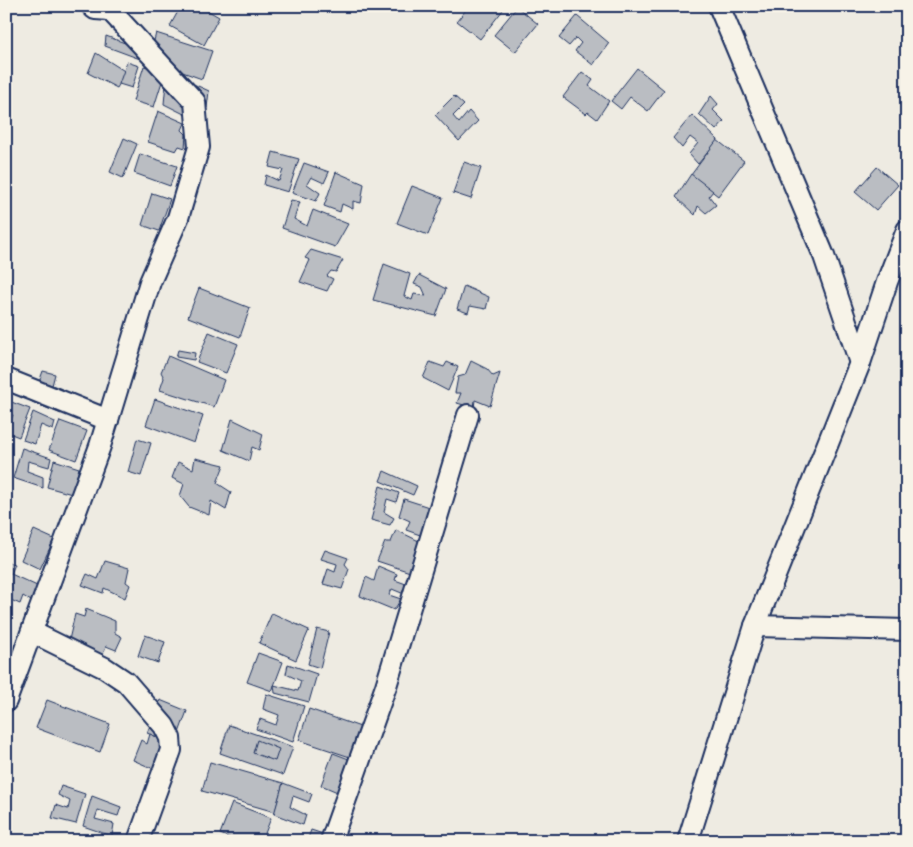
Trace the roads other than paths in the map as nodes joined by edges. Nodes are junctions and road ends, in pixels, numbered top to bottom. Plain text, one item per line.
1 (719, 6) edge
2 (104, 7) edge
3 (907, 230) edge
4 (860, 363) junction
5 (6, 380) edge
6 (468, 415) dead end
7 (108, 420) junction
8 (755, 626) junction
9 (907, 630) edge
10 (32, 632) junction
11 (6, 701) edge
12 (138, 841) edge
13 (331, 841) edge
14 (688, 841) edge

1 - 4 street
2 - 7 street
3 - 4 street
4 - 8 street
5 - 7 street
6 - 13 street
7 - 10 street
8 - 9 street
8 - 14 street
10 - 11 street
10 - 12 street

